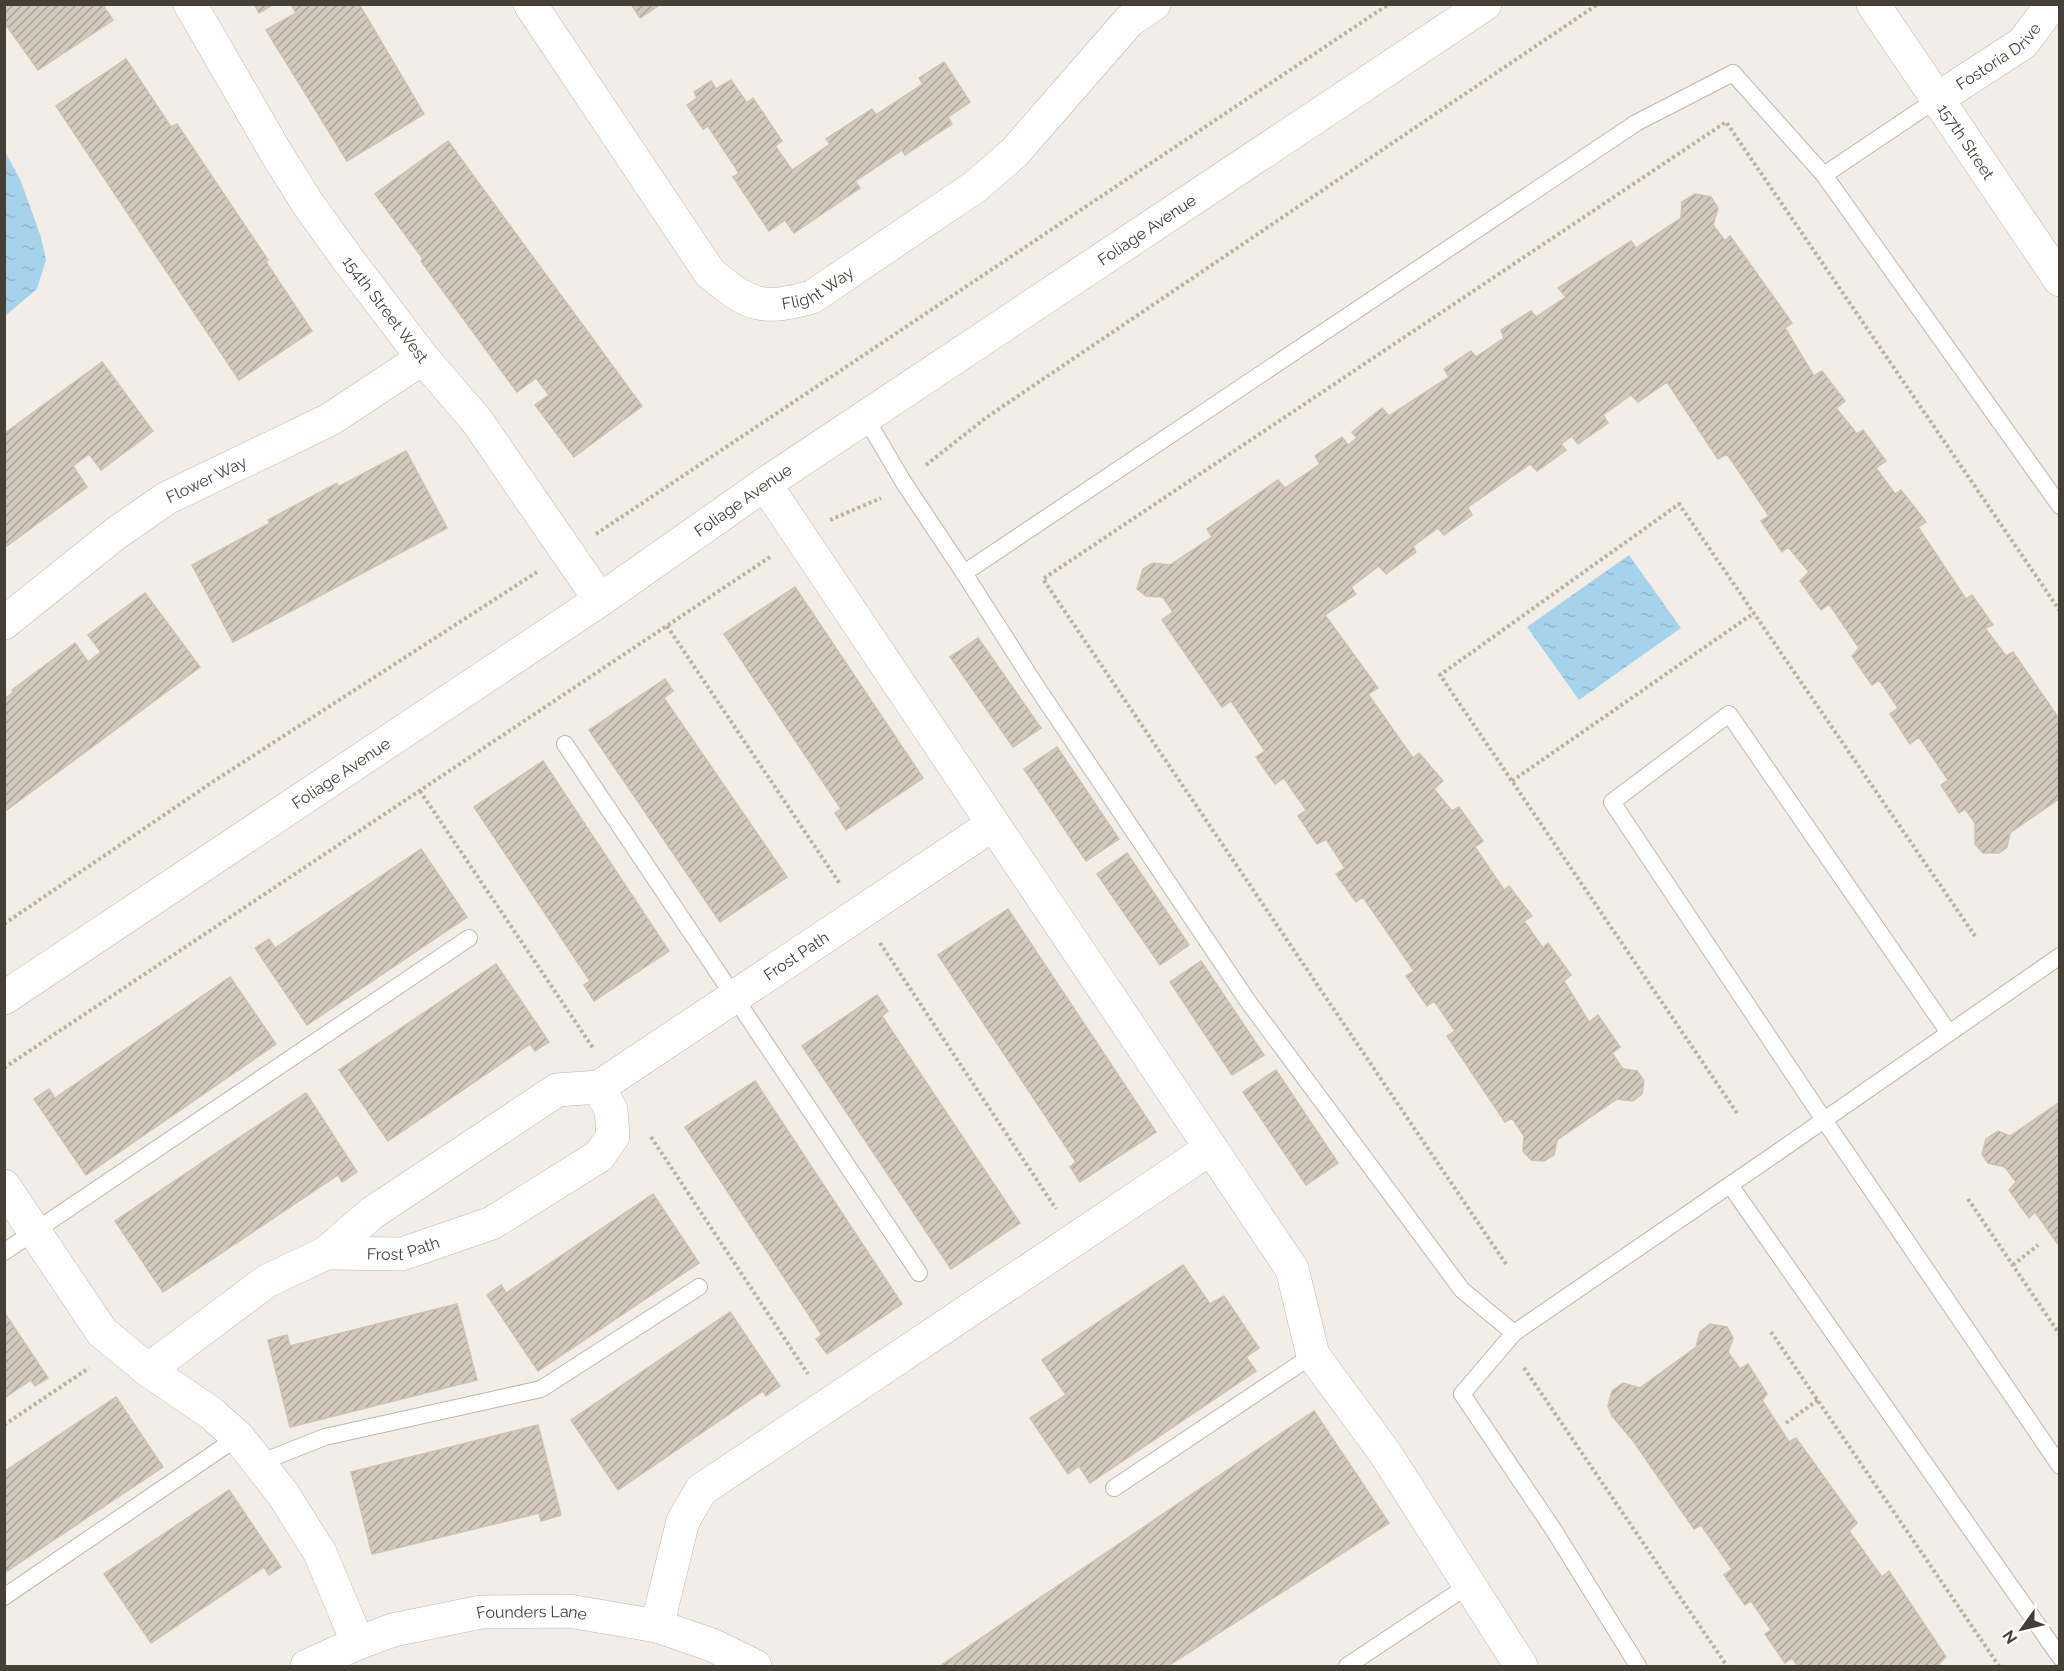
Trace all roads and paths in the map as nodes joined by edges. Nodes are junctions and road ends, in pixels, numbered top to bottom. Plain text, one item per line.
1 (190, 4) edge
2 (530, 4) edge
3 (1154, 4) edge
4 (1389, 4) edge
5 (1485, 4) edge
6 (1873, 4) edge
7 (2052, 4) edge
8 (1937, 99) junction
9 (1824, 175) junction
10 (2060, 280) edge
11 (423, 358) junction
12 (865, 417) junction
13 (765, 484) junction
14 (2060, 506) edge
15 (568, 552) junction
16 (964, 573) junction
17 (600, 600) junction
18 (2060, 611) edge
19 (1754, 613) dead end
20 (4, 623) edge
21 (667, 626) dead end
22 (565, 744) dead end
23 (1512, 781) dead end
24 (420, 791) dead end
25 (992, 825) junction
26 (860, 914) junction
27 (4, 924) edge
28 (469, 938) dead end
29 (2060, 956) edge
30 (735, 997) junction
31 (4, 998) edge
32 (1950, 1033) junction
33 (599, 1072) junction
34 (1824, 1120) junction
35 (651, 1137) dead end
36 (1211, 1148) junction
37 (1730, 1185) junction
38 (4, 1186) edge
39 (1968, 1199) dead end
40 (35, 1232) junction
41 (1076, 1238) junction
42 (2038, 1245) dead end
43 (4, 1252) edge
44 (326, 1253) junction
45 (1506, 1264) dead end
46 (2013, 1266) junction
47 (919, 1273) dead end
48 (699, 1287) dead end
49 (1771, 1332) dead end
50 (1514, 1333) junction
51 (2060, 1335) edge
52 (119, 1348) junction
53 (1313, 1355) junction
54 (1524, 1368) dead end
55 (148, 1371) junction
56 (1818, 1400) junction
57 (829, 1404) junction
58 (1786, 1423) dead end
59 (4, 1425) edge
60 (238, 1437) junction
61 (259, 1463) junction
62 (2060, 1466) edge
63 (1114, 1488) dead end
64 (1469, 1585) junction
65 (4, 1597) edge
66 (657, 1626) junction
67 (358, 1643) junction
68 (2060, 1657) edge
69 (307, 1666) edge
70 (755, 1666) edge
71 (1347, 1666) edge
72 (1521, 1666) edge
73 (1638, 1666) edge
74 (1727, 1666) edge
75 (1999, 1666) edge

1 - 11 street, 154th Street West
2 - 3 street, Flight Way
4 - 15 path
5 - 12 street, Foliage Avenue
6 - 8 street, 157th Street
7 - 8 street, Fostoria Drive
8 - 9 lane
8 - 10 street, 157th Street
9 - 14 lane
9 - 16 lane
11 - 15 street, 154th Street West
11 - 20 street, Flower Way
12 - 13 street, Foliage Avenue
12 - 16 lane
13 - 17 street, Foliage Avenue
13 - 25 street
15 - 17 street, 154th Street West
15 - 27 path
16 - 50 lane
17 - 31 street, Foliage Avenue
18 - 45 path
19 - 23 path
21 - 26 path
22 - 30 lane
24 - 33 path
25 - 26 street, Frost Path
25 - 36 street
26 - 30 street, Frost Path
26 - 41 path
28 - 40 lane
29 - 32 lane
30 - 33 street, Frost Path
30 - 47 lane
32 - 34 lane
32 - 34 lane
33 - 44 street, Frost Path
33 - 44 street, Frost Path
34 - 37 lane
34 - 62 lane
35 - 57 path
36 - 41 street
36 - 53 street
37 - 50 lane
37 - 68 lane
38 - 40 street
39 - 46 path
40 - 43 lane
40 - 52 street
41 - 57 street
42 - 46 path
44 - 55 street, Frost Path
46 - 51 path
48 - 61 lane
49 - 56 path
50 - 73 lane
52 - 55 street
52 - 59 path
53 - 63 lane
53 - 64 street
54 - 74 path
55 - 60 street
56 - 58 path
56 - 75 path
57 - 66 street
60 - 61 street
60 - 65 lane
61 - 67 street
64 - 71 lane
64 - 72 street
66 - 67 street, Founders Lane
66 - 70 street, Founders Lane
67 - 69 street, Founders Lane

